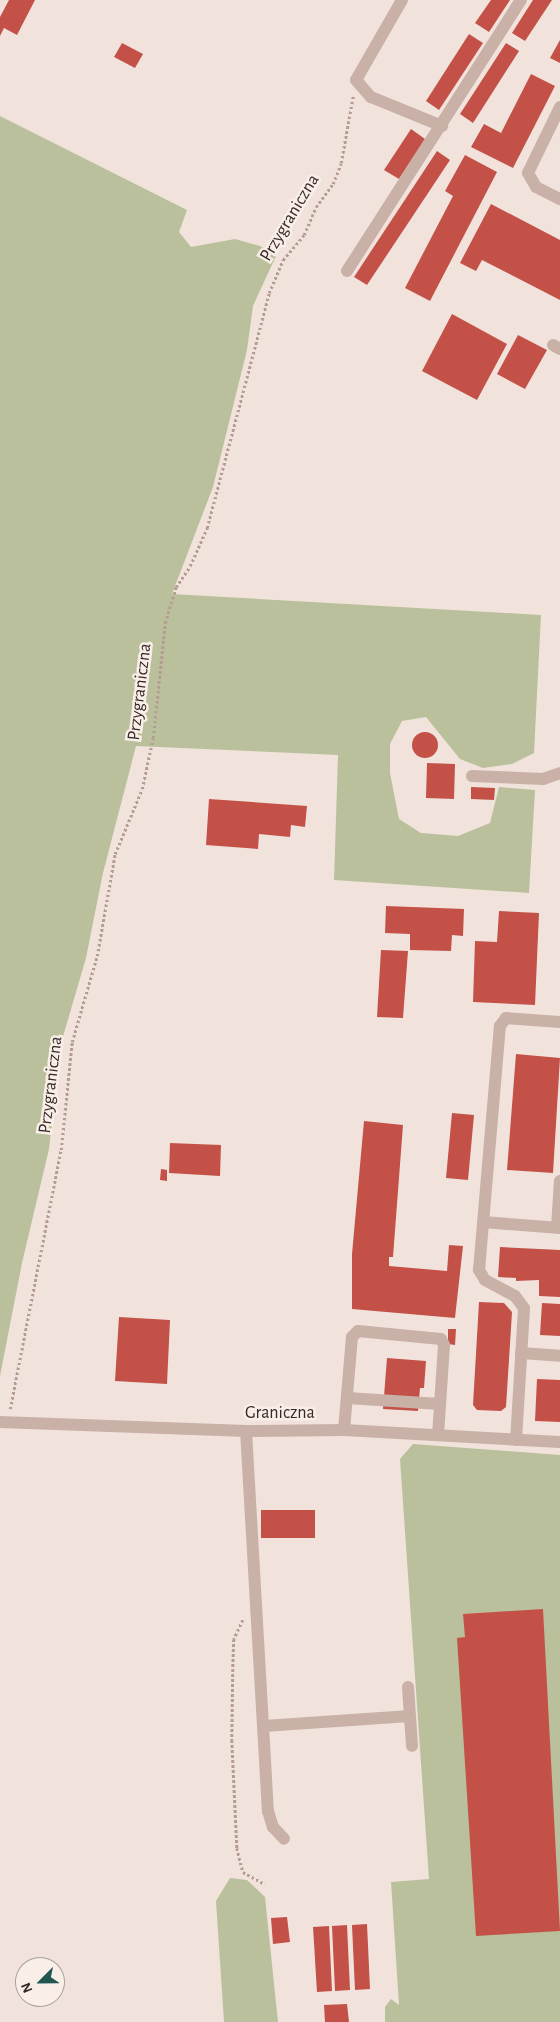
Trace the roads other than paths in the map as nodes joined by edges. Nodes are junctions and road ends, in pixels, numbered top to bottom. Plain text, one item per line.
1 (402, 0) edge
2 (521, 0) edge
3 (560, 107) edge
4 (442, 126) junction
5 (560, 199) edge
6 (346, 272) dead end
7 (560, 773) edge
8 (472, 776) dead end
9 (560, 1022) edge
10 (560, 1180) edge
11 (483, 1222) junction
12 (558, 1227) edge
13 (521, 1354) junction
14 (560, 1356) edge
15 (347, 1398) junction
16 (440, 1404) junction
17 (4, 1422) edge
18 (344, 1430) junction
19 (246, 1431) junction
20 (438, 1435) junction
21 (516, 1440) junction
22 (560, 1442) edge
23 (408, 1687) dead end
24 (410, 1716) junction
25 (264, 1726) junction
26 (412, 1746) dead end
27 (284, 1839) dead end

1 - 4 street
2 - 4 street
3 - 5 street
4 - 6 street
7 - 8 street
9 - 11 street
10 - 12 street
11 - 12 street
11 - 13 street
13 - 14 street
13 - 21 street
15 - 16 street
15 - 16 street
15 - 18 street
16 - 20 street
17 - 19 street, Graniczna
18 - 19 street, Graniczna
18 - 20 street, Graniczna
19 - 25 street
20 - 21 street, Graniczna
21 - 22 street, Graniczna
23 - 24 street
24 - 25 street
24 - 26 street
25 - 27 street

